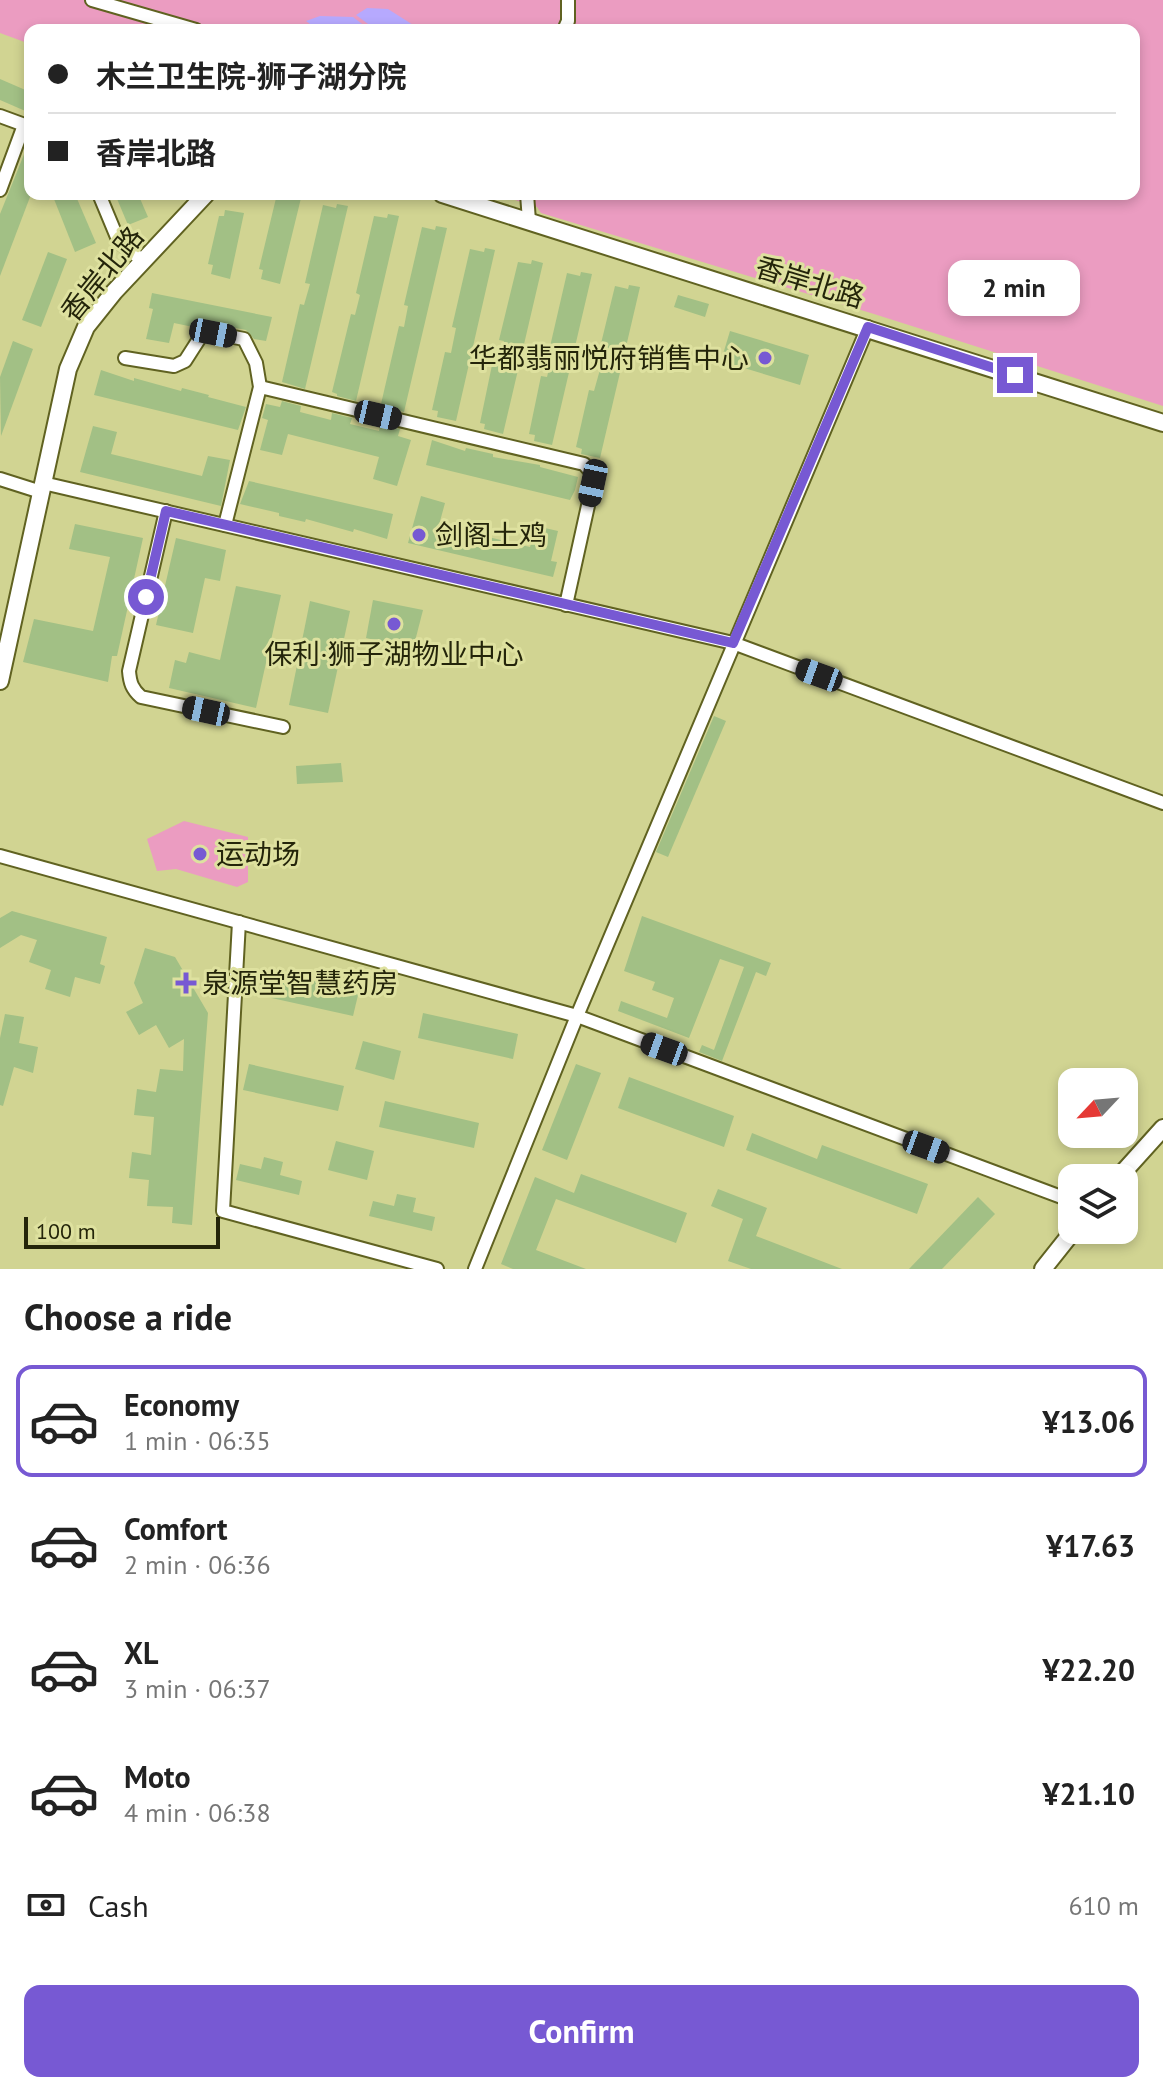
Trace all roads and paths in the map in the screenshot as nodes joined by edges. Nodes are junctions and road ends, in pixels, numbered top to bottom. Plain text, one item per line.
1 (92, 0) edge
2 (568, 0) edge
3 (175, 24) edge
4 (567, 24) edge
5 (0, 116) edge
6 (24, 125) edge
7 (24, 133) edge
8 (0, 190) edge
9 (102, 200) edge
10 (200, 200) edge
11 (461, 200) edge
12 (527, 200) edge
13 (529, 221) junction
14 (143, 261) junction
15 (868, 327) junction
16 (125, 358) dead end
17 (260, 387) junction
18 (1163, 423) edge
19 (0, 479) edge
20 (42, 488) junction
21 (166, 511) junction
22 (225, 525) junction
23 (566, 605) junction
24 (6, 628) edge
25 (733, 643) junction
26 (0, 681) edge
27 (283, 727) dead end
28 (1163, 803) edge
29 (0, 856) edge
30 (239, 922) junction
31 (577, 1016) junction
32 (1163, 1128) edge
33 (1131, 1164) edge
34 (1058, 1196) edge
35 (1063, 1244) edge
36 (437, 1269) edge
37 (475, 1269) edge
38 (1043, 1269) edge

1 - 3 street
2 - 4 street
5 - 6 street
7 - 8 street
9 - 14 street
10 - 14 street, 香岸北路
11 - 13 street, 香岸北路
12 - 13 street
13 - 15 street, 香岸北路
14 - 20 street, 香岸北路
15 - 18 street, 香岸北路
15 - 25 street
16 - 17 street
17 - 22 street
17 - 23 street
19 - 20 street
20 - 21 street
20 - 24 street, 香岸北路
21 - 22 street
21 - 27 street
22 - 23 street
23 - 25 street
24 - 26 street, 香岸北路
25 - 28 street
25 - 31 street
29 - 30 street
30 - 31 street
30 - 36 street
31 - 34 street
31 - 37 street
32 - 33 street
35 - 38 street

